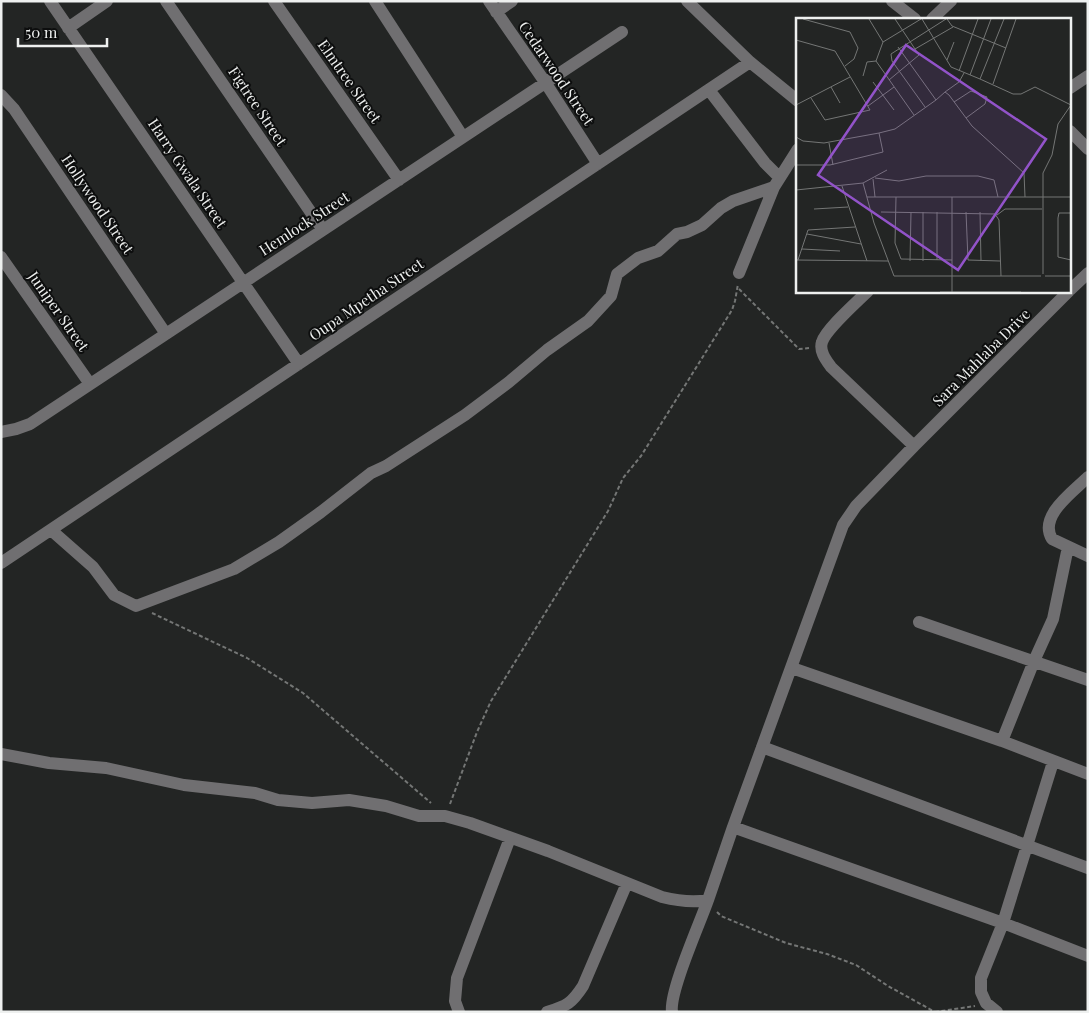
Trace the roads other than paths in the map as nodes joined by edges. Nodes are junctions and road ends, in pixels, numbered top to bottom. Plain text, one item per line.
1 (50, 1) edge
2 (107, 1) edge
3 (166, 1) edge
4 (274, 1) edge
5 (375, 1) edge
6 (512, 1) edge
7 (687, 1) edge
8 (892, 1) edge
9 (951, 1) edge
10 (493, 7) edge
11 (914, 18) edge
12 (933, 18) edge
13 (68, 28) junction
14 (622, 32) dead end
15 (750, 62) junction
16 (1088, 76) edge
17 (545, 82) junction
18 (1072, 87) edge
19 (709, 90) junction
20 (1, 95) edge
21 (796, 99) edge
22 (1072, 133) edge
23 (464, 137) junction
24 (1088, 149) edge
25 (796, 152) edge
26 (598, 164) junction
27 (399, 180) junction
28 (776, 182) junction
29 (323, 230) junction
30 (1, 257) edge
31 (739, 273) road end
32 (1088, 273) edge
33 (243, 282) junction
34 (1072, 289) edge
35 (867, 292) edge
36 (1069, 292) edge
37 (166, 334) junction
38 (299, 364) junction
39 (90, 384) junction
40 (1, 432) edge
41 (914, 446) junction
42 (1088, 477) edge
43 (51, 530) junction
44 (1068, 547) junction
45 (1088, 556) edge
46 (1, 563) edge
47 (919, 622) dead end
48 (1034, 661) junction
49 (792, 668) junction
50 (1088, 680) edge
51 (1002, 741) junction
52 (762, 747) junction
53 (1, 754) edge
54 (1054, 762) junction
55 (1088, 774) edge
56 (734, 827) junction
57 (510, 838) junction
58 (1027, 845) junction
59 (1088, 868) edge
60 (627, 883) junction
61 (708, 900) junction
62 (1003, 923) junction
63 (1088, 956) edge
64 (458, 1012) edge
65 (547, 1012) edge
66 (672, 1012) edge
67 (997, 1012) edge

1 - 13 street, Harry Gwala Street
2 - 13 street
3 - 29 street, Figtree Street
4 - 27 street, Elmtree Street
5 - 23 street
6 - 10 street
7 - 15 street
8 - 11 street
9 - 12 street
10 - 17 street, Cedarwood Street
13 - 33 street, Harry Gwala Street
14 - 17 street, Hemlock Street
15 - 19 street, Oupa Mpetha Street
15 - 21 street
16 - 18 street
17 - 23 street, Hemlock Street
17 - 26 street, Cedarwood Street
19 - 26 street, Oupa Mpetha Street
19 - 28 street
20 - 37 street, Hollywood Street
22 - 24 street
23 - 27 street, Hemlock Street
25 - 28 street
26 - 38 street, Oupa Mpetha Street
27 - 29 street, Hemlock Street
28 - 31 street
28 - 43 street
29 - 33 street, Hemlock Street
30 - 39 street, Juniper Street
32 - 34 street, Sara Mahlaba Drive
33 - 37 street, Hemlock Street
33 - 38 street, Harry Gwala Street
35 - 41 street
36 - 41 street, Sara Mahlaba Drive
37 - 39 street, Hemlock Street
38 - 43 street, Oupa Mpetha Street
39 - 40 street, Hemlock Street
41 - 49 street, Sara Mahlaba Drive
42 - 44 street
43 - 46 street, Oupa Mpetha Street
44 - 45 street
44 - 48 street
47 - 48 street
48 - 50 street
48 - 51 street
49 - 51 street
49 - 52 street, Sara Mahlaba Drive
51 - 54 street
52 - 56 street, Sara Mahlaba Drive
52 - 58 street
53 - 57 street
54 - 55 street
54 - 58 street
56 - 61 street, Sara Mahlaba Drive
56 - 62 street
57 - 60 street
57 - 64 street
58 - 59 street
58 - 62 street
60 - 61 street
60 - 65 street
61 - 66 street, Sara Mahlaba Drive
62 - 63 street
62 - 67 street

